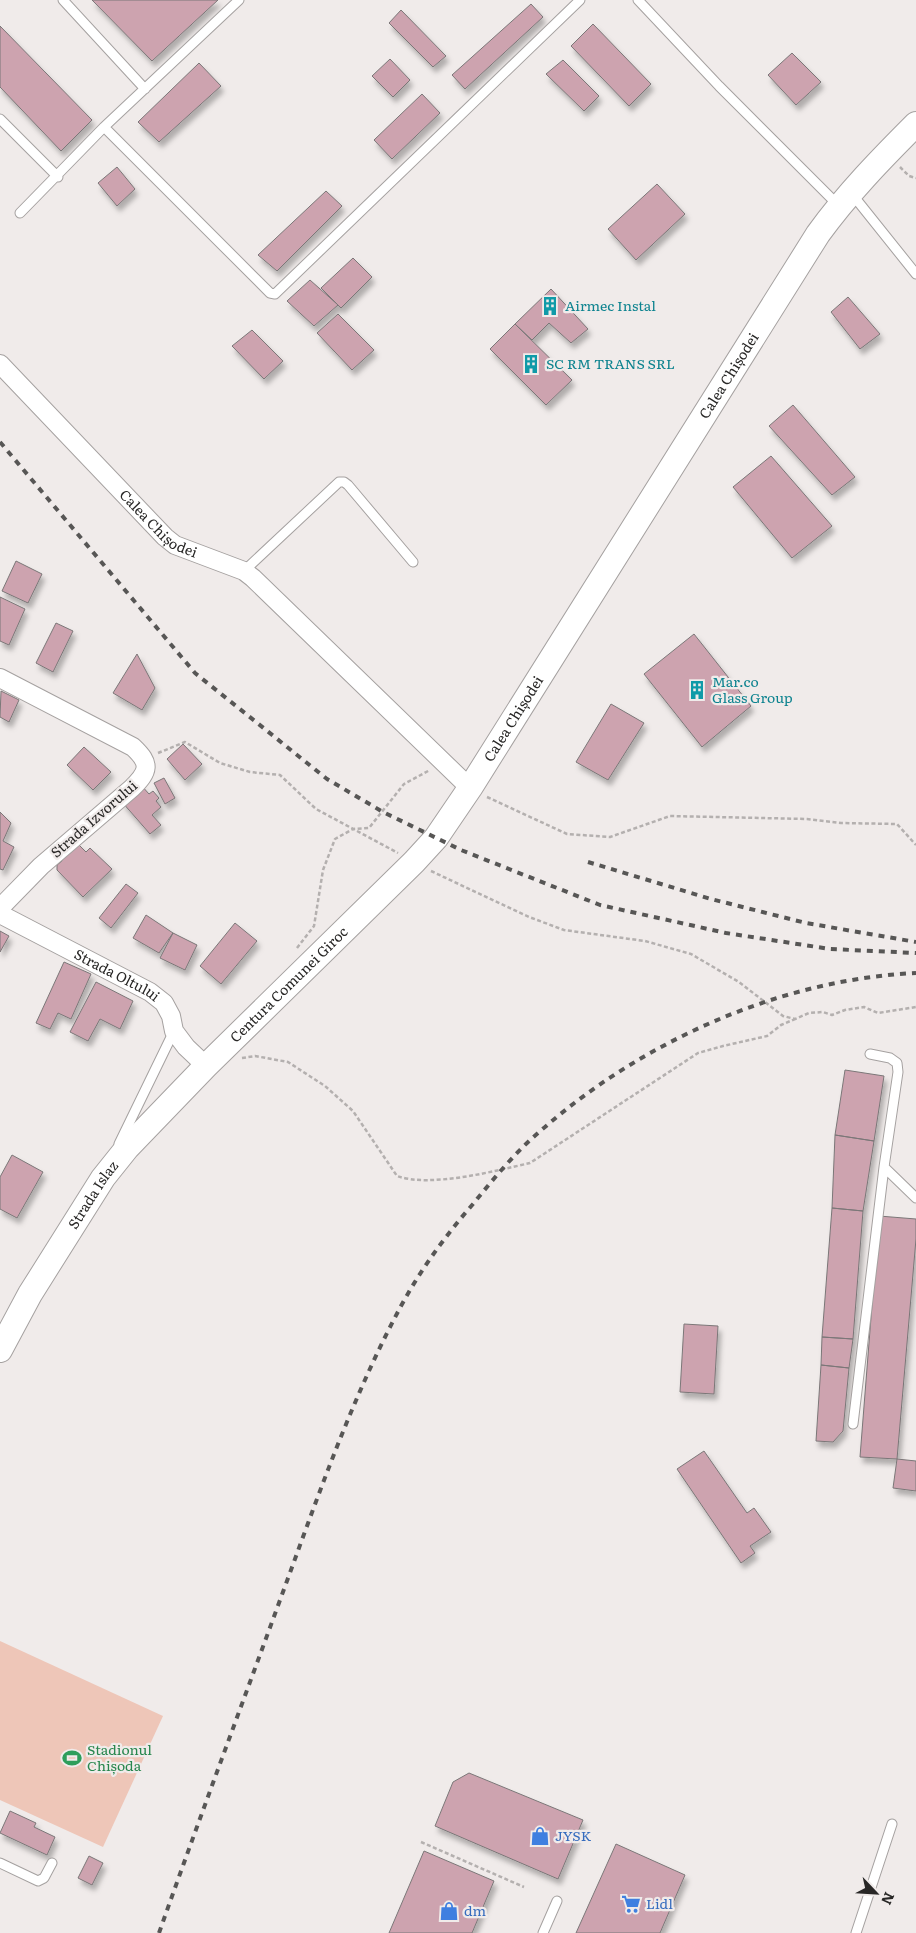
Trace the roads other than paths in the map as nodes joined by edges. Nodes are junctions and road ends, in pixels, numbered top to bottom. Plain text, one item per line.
1 (63, 0) edge
2 (239, 0) edge
3 (580, 0) edge
4 (638, 0) edge
5 (145, 89) junction
6 (0, 119) edge
7 (916, 124) edge
8 (104, 127) junction
9 (58, 176) junction
10 (844, 199) junction
11 (20, 213) dead end
12 (916, 274) edge
13 (0, 364) edge
14 (413, 562) dead end
15 (244, 571) junction
16 (0, 678) edge
17 (470, 788) junction
18 (0, 908) edge
19 (0, 914) edge
20 (174, 1031) junction
21 (870, 1054) dead end
22 (206, 1066) junction
23 (884, 1167) junction
24 (103, 1178) junction
25 (916, 1198) edge
26 (0, 1350) edge
27 (853, 1424) dead end
28 (892, 1824) dead end
29 (52, 1862) dead end
30 (0, 1863) edge
31 (557, 1901) dead end
32 (543, 1933) edge
33 (856, 1933) edge

1 - 5 lane
2 - 5 lane
3 - 8 lane
4 - 10 lane
5 - 8 lane
6 - 9 lane
7 - 10 main road, Calea Chișodei
8 - 9 lane
9 - 11 lane
10 - 12 lane
10 - 17 main road, Calea Chișodei
13 - 15 street, Calea Chișodei
14 - 15 lane
15 - 17 street, Calea Chișodei
16 - 18 street, Strada Izvorului
17 - 22 main road, Centura Comunei Giroc
19 - 20 street, Strada Oltului
20 - 22 street, Strada Oltului
20 - 24 lane, Strada Islaz
21 - 23 lane
22 - 24 main road, Centura Comunei Giroc
23 - 25 lane
23 - 27 lane
24 - 26 main road, Strada Islaz
28 - 33 lane
29 - 30 lane
31 - 32 lane

